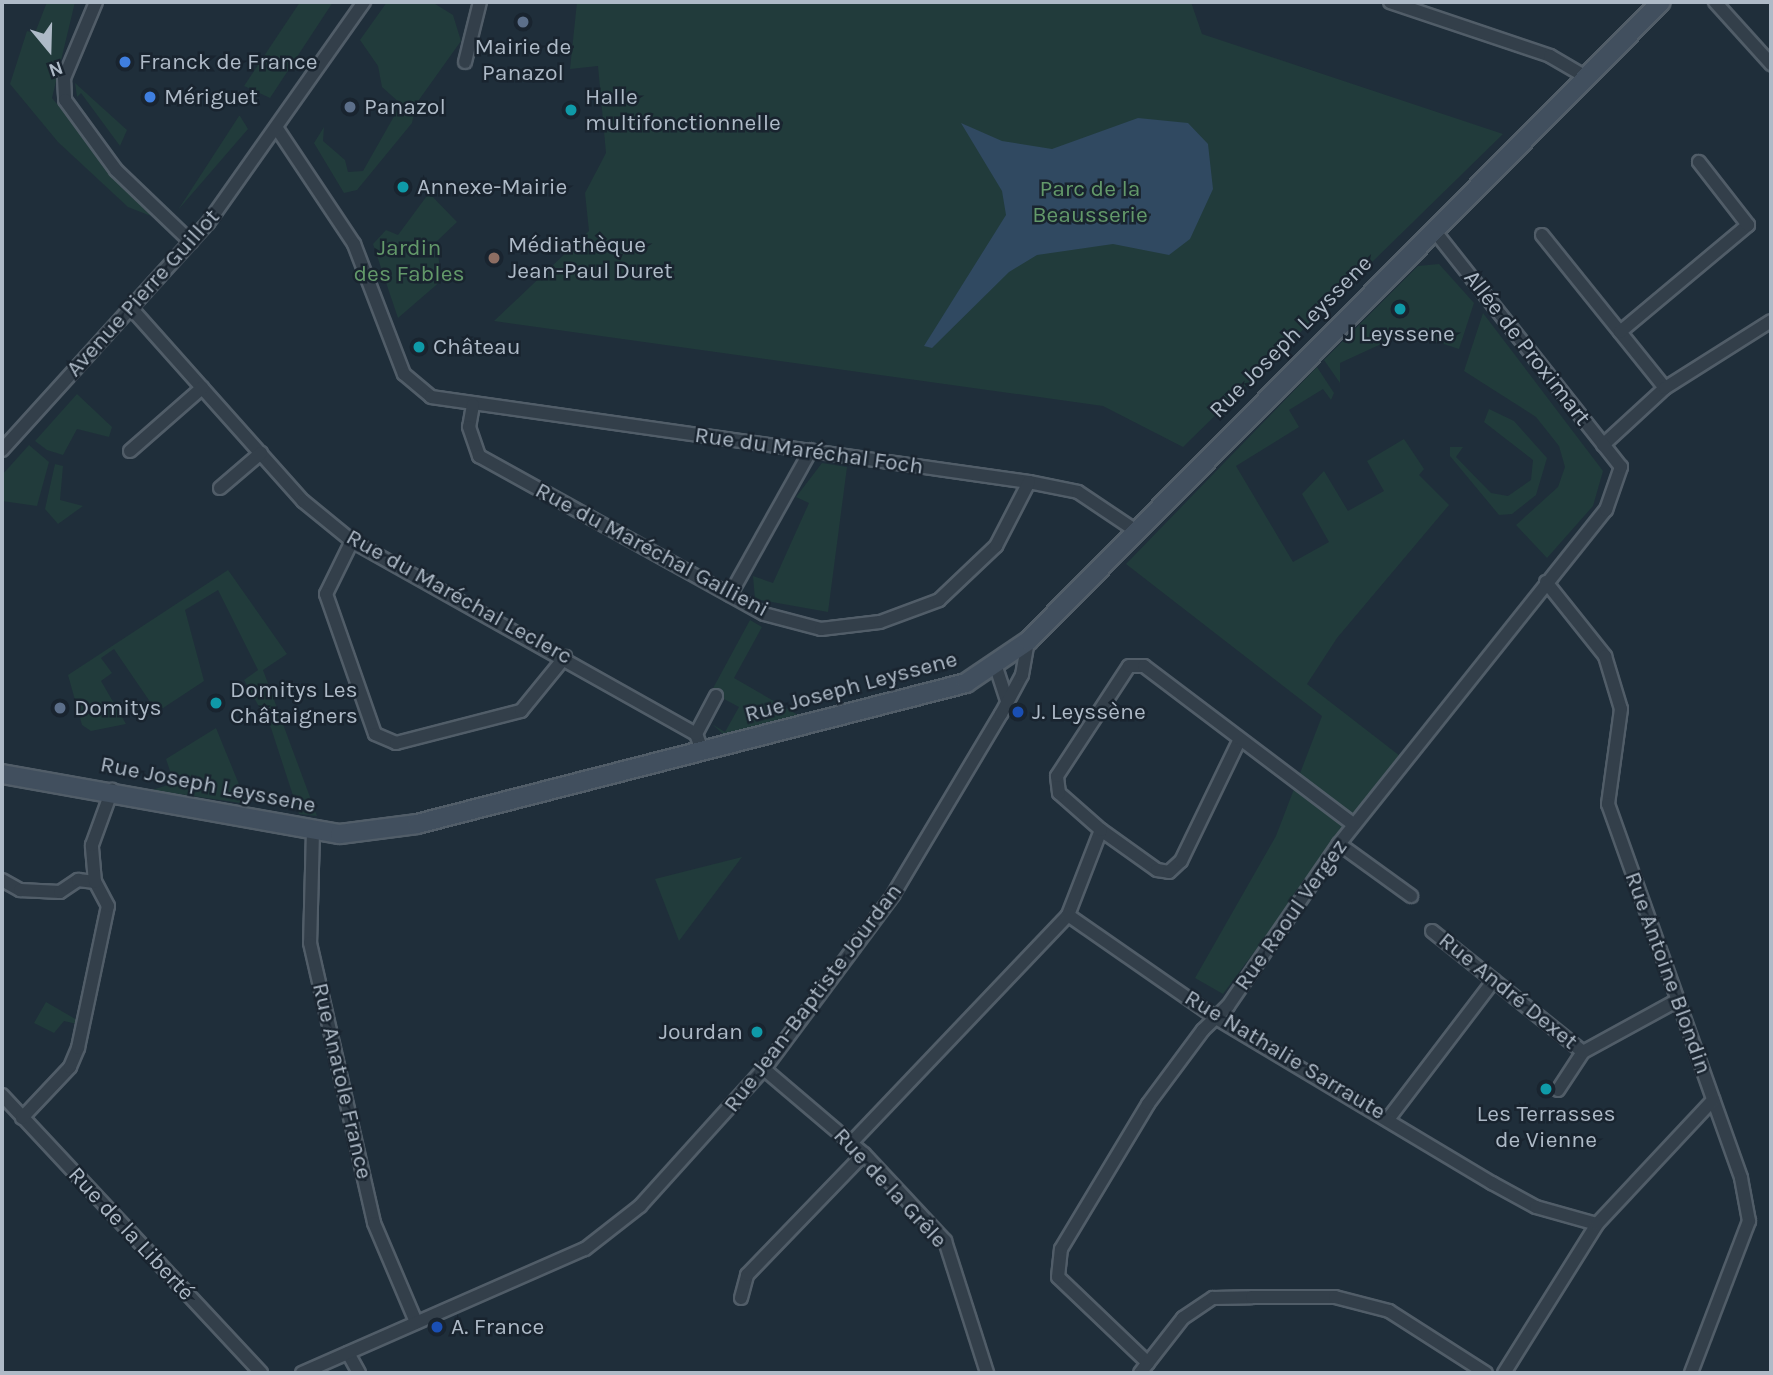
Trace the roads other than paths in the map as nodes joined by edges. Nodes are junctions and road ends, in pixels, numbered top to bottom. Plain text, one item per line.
1 (96, 2) edge
2 (364, 2) edge
3 (481, 2) edge
4 (1390, 2) edge
5 (1661, 2) edge
6 (1716, 2) edge
7 (465, 62) dead end
8 (1771, 64) edge
9 (1586, 77) junction
10 (278, 130) junction
11 (1699, 162) dead end
12 (1433, 229) junction
13 (1542, 235) dead end
14 (191, 242) junction
15 (131, 309) junction
16 (1771, 321) edge
17 (1620, 332) junction
18 (202, 388) junction
19 (1665, 388) junction
20 (473, 405) junction
21 (1603, 445) junction
22 (2, 450) edge
23 (811, 450) junction
24 (130, 451) dead end
25 (261, 453) junction
26 (1621, 467) joint
27 (1029, 482) junction
28 (220, 488) dead end
29 (1133, 529) junction
30 (352, 541) junction
31 (1546, 582) junction
32 (730, 595) junction
33 (1028, 642) junction
34 (565, 657) junction
35 (996, 667) junction
36 (716, 696) dead end
37 (1007, 701) junction
38 (696, 734) junction
39 (1239, 741) junction
40 (703, 752) junction
41 (2, 774) edge
42 (112, 790) junction
43 (1354, 825) junction
44 (1101, 830) junction
45 (313, 831) junction
46 (1339, 844) junction
47 (2, 880) edge
48 (95, 882) junction
49 (1411, 896) dead end
50 (1068, 915) junction
51 (1432, 931) dead end
52 (1494, 980) junction
53 (1678, 1000) junction
54 (1216, 1018) junction
55 (1583, 1052) junction
56 (764, 1069) junction
57 (1558, 1090) dead end
58 (2, 1095) edge
59 (1713, 1100) junction
60 (22, 1118) junction
61 (1390, 1118) junction
62 (852, 1143) junction
63 (864, 1154) junction
64 (1597, 1224) junction
65 (741, 1298) dead end
66 (416, 1322) junction
67 (348, 1353) junction
68 (1144, 1368) edge
69 (261, 1373) edge
70 (302, 1373) edge
71 (359, 1373) edge
72 (988, 1373) edge
73 (1486, 1373) edge
74 (1504, 1373) edge
75 (1690, 1373) edge

1 - 14 street
2 - 10 street, Avenue Pierre Guillot
3 - 7 street
4 - 9 street
5 - 9 street, Rue Joseph Leyssene
6 - 8 street
9 - 12 street, Rue Joseph Leyssene
10 - 14 street, Avenue Pierre Guillot
10 - 20 street, Rue du Maréchal Foch
11 - 17 street
12 - 21 street, Allée de Proximart
12 - 29 street, Rue Joseph Leyssene
13 - 17 street
14 - 15 street, Avenue Pierre Guillot
15 - 18 street, Rue du Maréchal Leclerc
15 - 22 street, Avenue Pierre Guillot
16 - 19 street
17 - 19 street
18 - 24 street
18 - 25 street, Rue du Maréchal Leclerc
19 - 21 street
20 - 23 street, Rue du Maréchal Foch
20 - 32 street, Rue du Maréchal Gallieni
21 - 26 street, Allée de Proximart
23 - 27 street, Rue du Maréchal Foch
23 - 32 street
25 - 28 street
25 - 30 street, Rue du Maréchal Leclerc
26 - 31 street, Rue Raoul Vergez
27 - 29 street, Rue du Maréchal Foch
27 - 32 street, Rue du Maréchal Gallieni
29 - 33 street, Rue Joseph Leyssene
30 - 34 street, Rue du Maréchal Leclerc
30 - 34 street
31 - 43 street, Rue Raoul Vergez
31 - 53 street, Rue Antoine Blondin
33 - 35 street, Rue Joseph Leyssene
33 - 37 street, Rue Jean-Baptiste Jourdan
34 - 38 street, Rue du Maréchal Leclerc
35 - 37 street
35 - 40 street, Rue Joseph Leyssene
36 - 38 street
37 - 56 street, Rue Jean-Baptiste Jourdan
38 - 40 street
39 - 43 street
39 - 44 street
39 - 44 street
40 - 45 street, Rue Joseph Leyssene
41 - 42 street, Rue Joseph Leyssene
42 - 45 street, Rue Joseph Leyssene
42 - 48 street
43 - 46 street, Rue Raoul Vergez
44 - 50 street
45 - 66 street, Rue Anatole France
46 - 49 street
46 - 54 street, Rue Raoul Vergez
47 - 48 street
48 - 60 street
50 - 54 street, Rue Nathalie Sarraute
50 - 62 street
51 - 52 street, Rue André Dexet
52 - 55 street, Rue André Dexet
52 - 61 street
53 - 55 street, Rue André Dexet
53 - 59 street, Rue Antoine Blondin
54 - 61 street, Rue Nathalie Sarraute
54 - 68 street, Rue Raoul Vergez
55 - 57 street, Rue André Dexet
56 - 62 street, Rue de la Grêle
56 - 66 street, Rue Jean-Baptiste Jourdan
58 - 60 street, Rue de la Liberté
59 - 64 street
59 - 75 street, Rue Antoine Blondin
60 - 69 street, Rue de la Liberté
61 - 64 street, Rue Nathalie Sarraute
62 - 63 street, Rue de la Grêle
63 - 65 street
63 - 72 street, Rue de la Grêle
64 - 74 street
66 - 67 street, Rue Jean-Baptiste Jourdan
67 - 70 street, Rue Jean-Baptiste Jourdan
67 - 71 street
68 - 73 street

